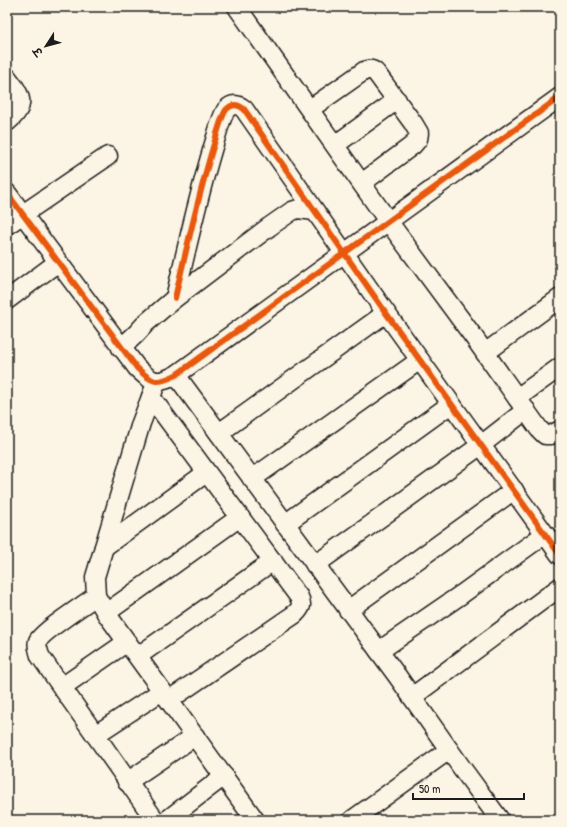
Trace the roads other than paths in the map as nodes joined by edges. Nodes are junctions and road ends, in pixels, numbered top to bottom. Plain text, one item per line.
1 (237, 7) edge
2 (7, 77) edge
3 (560, 98) edge
4 (397, 100) junction
5 (310, 109) junction
6 (7, 122) edge
7 (335, 145) junction
8 (108, 156) dead end
9 (362, 183) junction
10 (7, 193) edge
11 (315, 211) junction
12 (23, 214) junction
13 (388, 221) junction
14 (7, 225) edge
15 (344, 252) junction
16 (58, 262) junction
17 (175, 298) junction
18 (560, 298) edge
19 (7, 300) edge
20 (386, 313) junction
21 (122, 348) junction
22 (485, 353) junction
23 (420, 360) junction
24 (560, 367) edge
25 (176, 375) junction
26 (154, 389) junction
27 (451, 404) junction
28 (521, 404) junction
29 (560, 430) edge
30 (219, 433) junction
31 (481, 445) junction
32 (206, 473) junction
33 (252, 479) junction
34 (514, 490) junction
35 (240, 517) junction
36 (284, 524) junction
37 (545, 534) junction
38 (104, 547) junction
39 (560, 555) edge
40 (273, 561) junction
41 (315, 565) junction
42 (560, 587) edge
43 (96, 596) junction
44 (348, 610) junction
45 (106, 613) junction
46 (132, 649) junction
47 (379, 651) junction
48 (62, 687) junction
49 (166, 695) junction
50 (412, 697) junction
51 (95, 735) junction
52 (195, 736) junction
53 (449, 750) junction
54 (224, 776) junction
55 (127, 782) junction
56 (155, 820) edge
57 (167, 820) edge
58 (255, 820) edge
59 (352, 820) edge
60 (500, 820) edge

1 - 5 street
2 - 6 street
3 - 13 street
4 - 5 street
4 - 7 street
4 - 9 street
5 - 7 street
7 - 9 street
8 - 12 street
9 - 13 street
10 - 12 street
11 - 15 street
11 - 17 street
11 - 17 street
12 - 14 street
12 - 16 street
13 - 15 street
13 - 22 street
15 - 20 street
15 - 25 street
16 - 19 street
16 - 21 street
17 - 21 street
18 - 22 street
20 - 23 street
20 - 30 street
21 - 26 street
22 - 28 street
23 - 27 street
23 - 33 street
24 - 28 street
25 - 26 street
25 - 30 street
26 - 32 street
26 - 38 street
27 - 31 street
27 - 36 street
28 - 29 street
28 - 31 street
30 - 33 street
31 - 34 street
31 - 41 street
32 - 35 street
32 - 38 street
33 - 36 street
34 - 37 street
34 - 44 street
35 - 40 street
35 - 45 street
36 - 41 street
37 - 39 street
37 - 47 street
38 - 43 street
40 - 46 street
40 - 49 street
41 - 44 street
42 - 50 street
43 - 45 street
43 - 48 street
44 - 47 street
45 - 46 street
46 - 48 street
46 - 49 street
47 - 50 street
48 - 51 street
49 - 51 street
49 - 52 street
50 - 53 street
51 - 55 street
52 - 54 street
52 - 55 street
53 - 59 street
53 - 60 street
54 - 57 street
54 - 58 street
55 - 56 street

